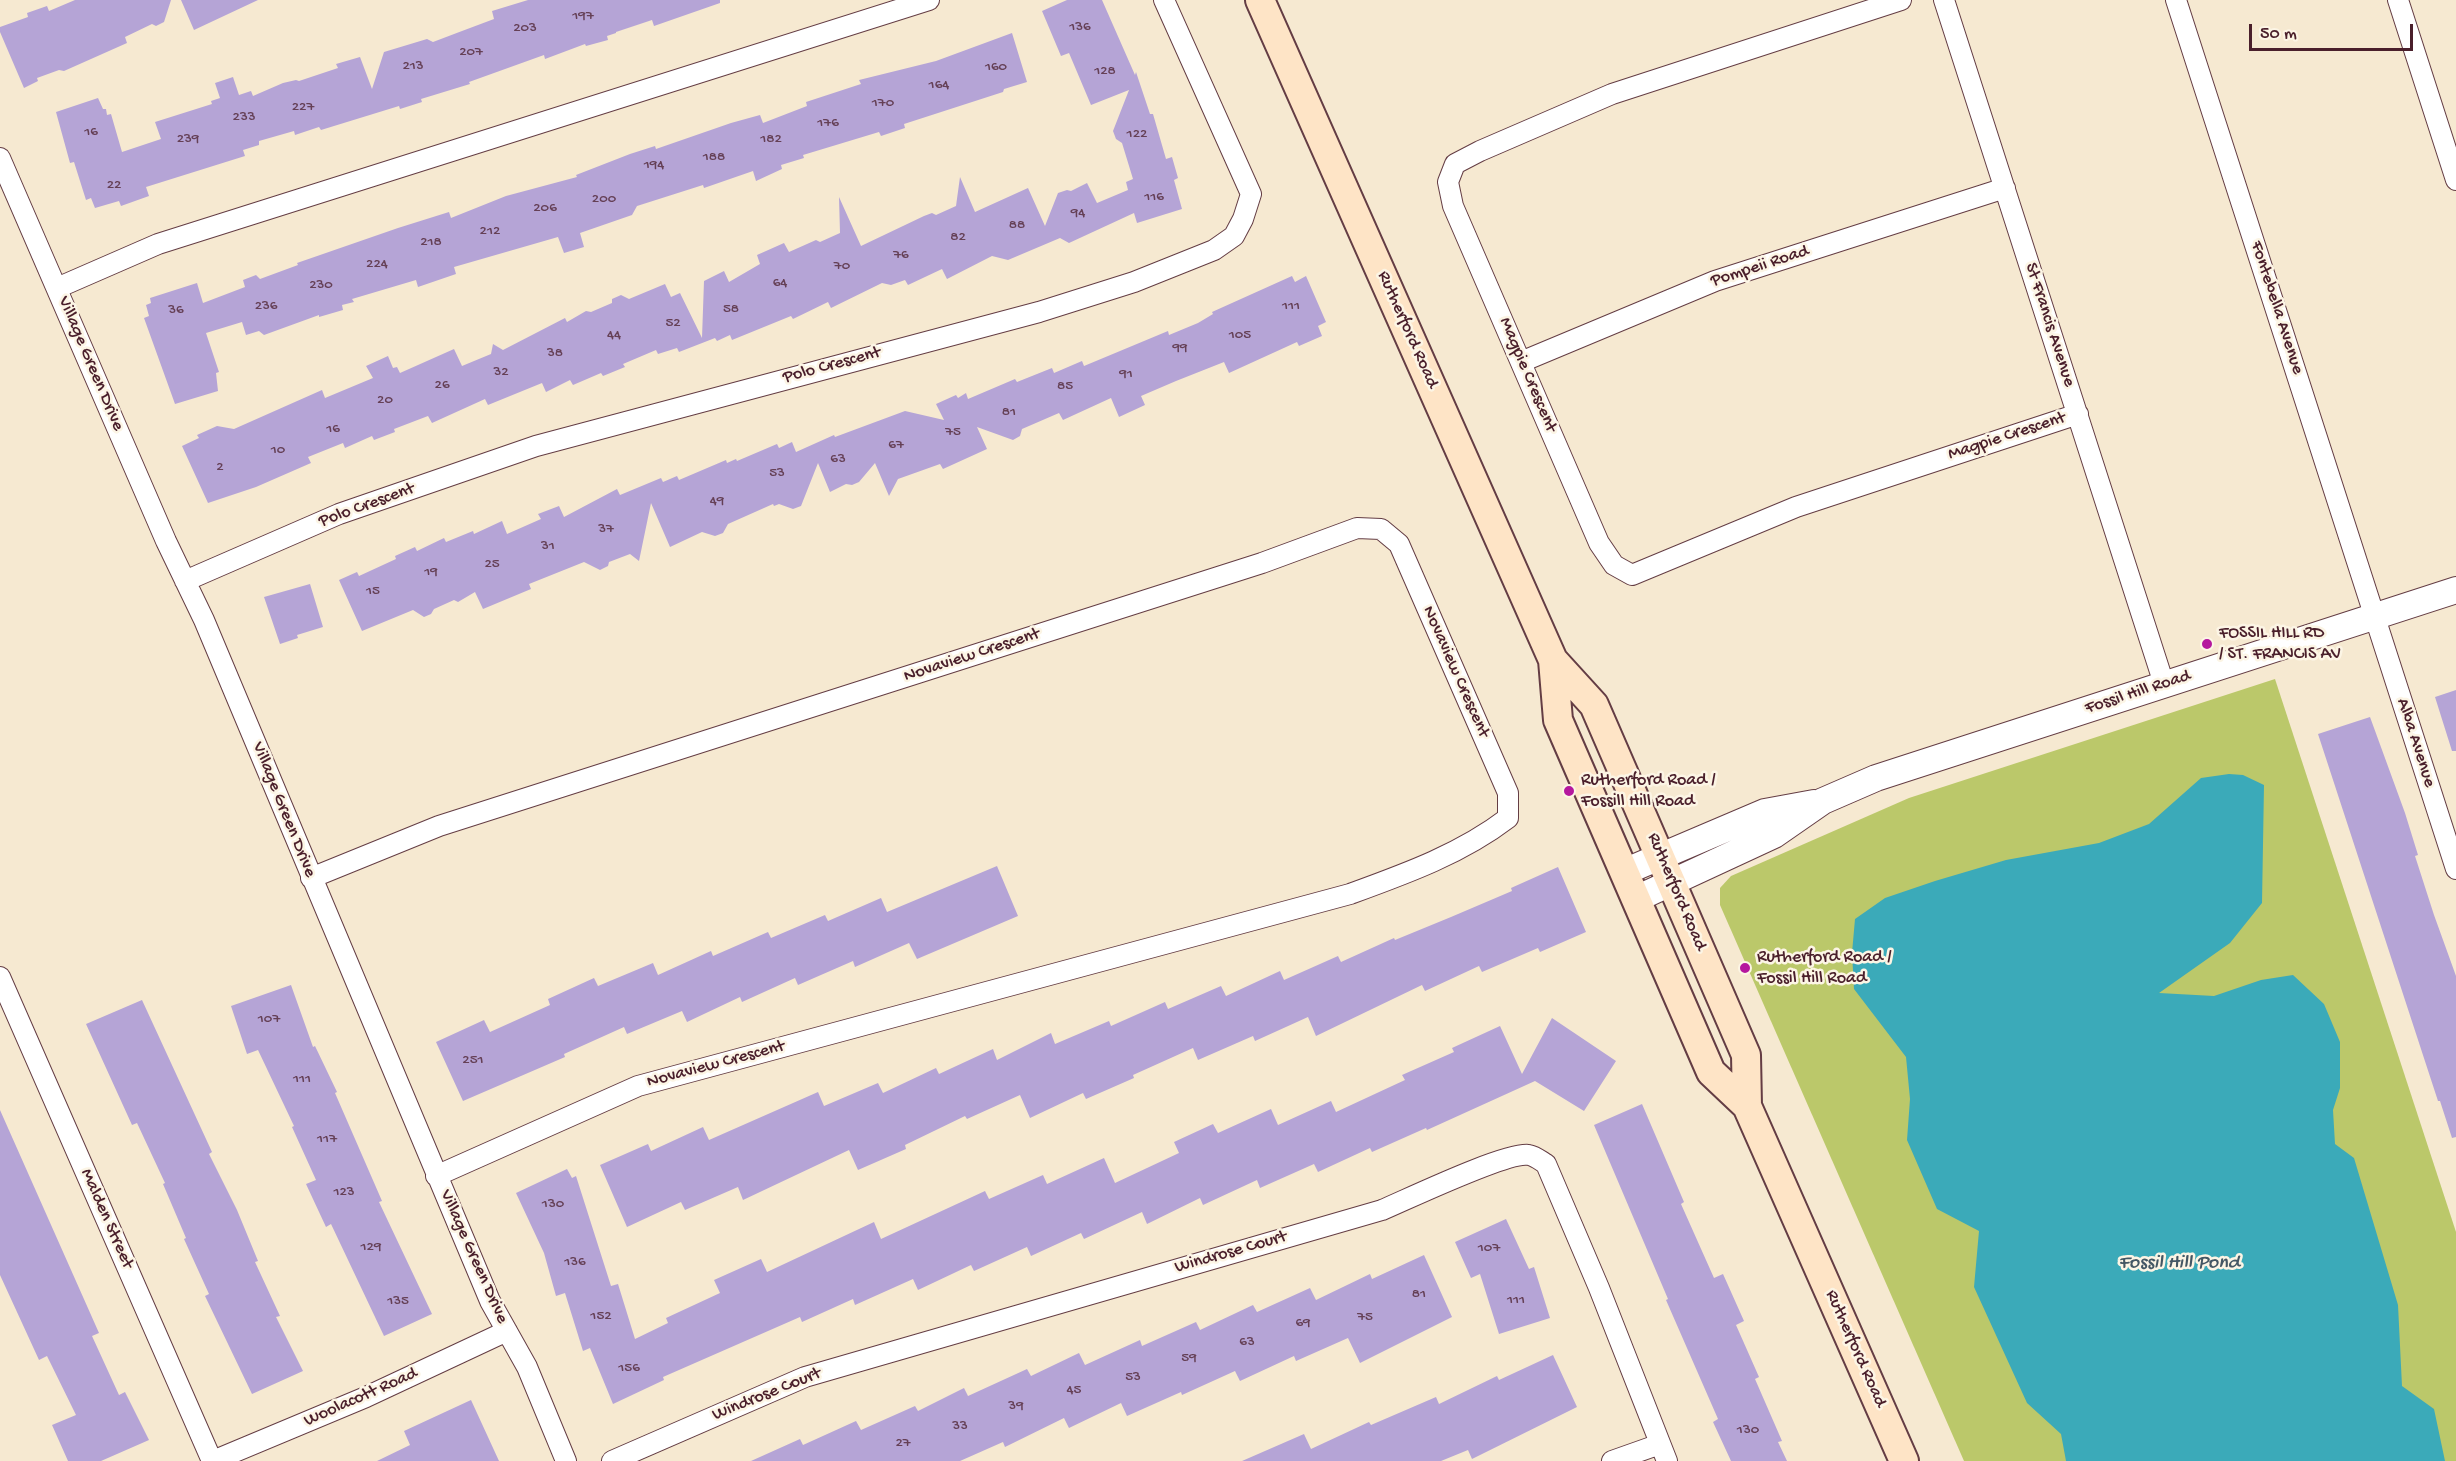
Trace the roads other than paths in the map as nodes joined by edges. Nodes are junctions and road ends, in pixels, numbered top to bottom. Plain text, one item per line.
1 (928, 0) edge
2 (1164, 0) edge
3 (1260, 0) edge
4 (1901, 0) edge
5 (1944, 0) edge
6 (2176, 0) edge
7 (2398, 0) edge
8 (0, 158) edge
9 (2456, 180) edge
10 (2005, 188) junction
11 (57, 288) junction
12 (1521, 362) junction
13 (2078, 414) junction
14 (185, 581) junction
15 (2456, 590) edge
16 (2375, 617) junction
17 (1553, 660) junction
18 (2164, 684) junction
19 (1823, 801) junction
20 (1660, 857) junction
21 (2456, 869) edge
22 (1624, 872) junction
23 (311, 878) junction
24 (1672, 882) junction
25 (1636, 898) junction
26 (0, 977) edge
27 (1747, 1106) junction
28 (436, 1176) junction
29 (507, 1331) junction
30 (1663, 1452) edge
31 (212, 1461) edge
32 (566, 1461) edge
33 (612, 1461) edge
34 (1612, 1461) edge
35 (1904, 1461) edge

1 - 11 street
2 - 14 street, Polo Crescent
3 - 17 main road, Rutherford Road
4 - 12 street, Magpie Crescent
5 - 10 street, St Francis Avenue
6 - 16 street, Fontebella Avenue
7 - 9 street
8 - 11 street, Village Green Drive
10 - 12 street, Pompeii Road
10 - 13 street, St Francis Avenue
11 - 14 street, Village Green Drive
12 - 13 street, Magpie Crescent
13 - 18 street, St Francis Avenue
14 - 23 street, Village Green Drive
15 - 16 street, Fossil Hill Road
16 - 18 street, Fossil Hill Road
16 - 21 street, Alba Avenue
17 - 20 main road, Rutherford Road
17 - 22 main road, Rutherford Road
18 - 19 street, Fossil Hill Road
19 - 20 street, Fossil Hill Road
19 - 24 street, Fossil Hill Road
20 - 22 street, Fossil Hill Road
20 - 24 main road, Rutherford Road
22 - 25 main road, Rutherford Road
23 - 28 street, Village Green Drive
23 - 28 street, Novaview Crescent
24 - 25 street, Fossil Hill Road
24 - 27 main road, Rutherford Road
25 - 27 main road, Rutherford Road
26 - 31 street, Malden Street
27 - 35 main road, Rutherford Road
28 - 29 street, Village Green Drive
29 - 31 street, Woolacott Road
29 - 32 street, Village Green Drive
30 - 33 street, Windrose Court
30 - 34 street

